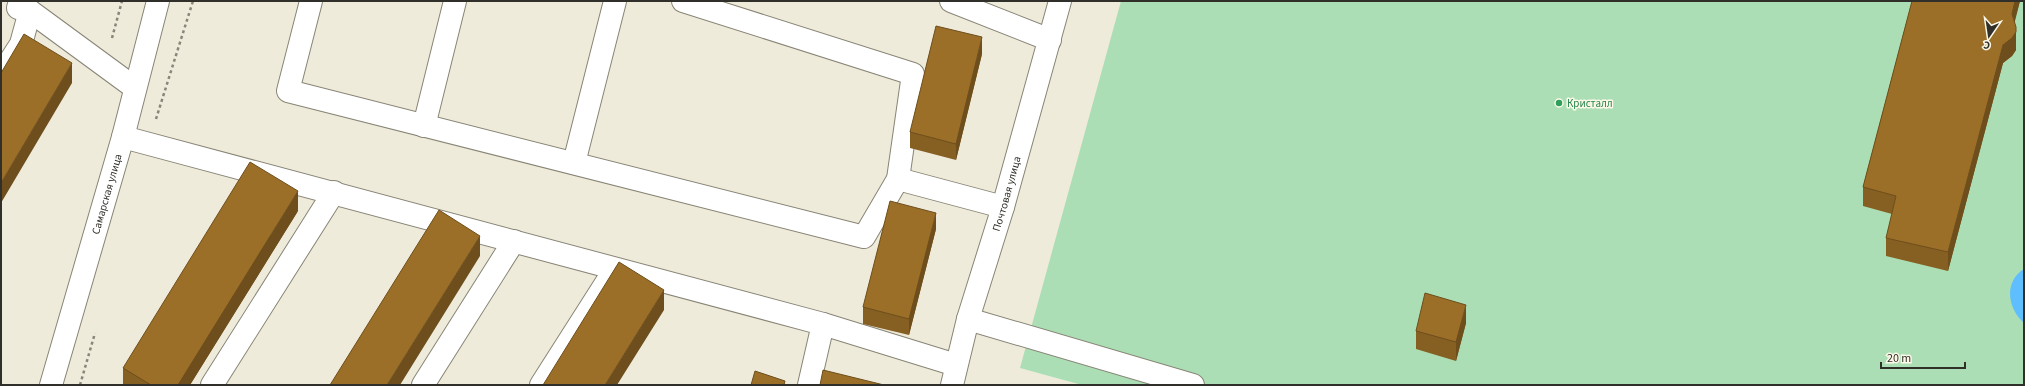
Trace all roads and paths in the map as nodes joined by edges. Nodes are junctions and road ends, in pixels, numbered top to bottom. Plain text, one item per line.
1 (122, 1) edge
2 (158, 1) edge
3 (311, 1) edge
4 (455, 1) edge
5 (615, 1) edge
6 (683, 1) edge
7 (951, 1) edge
8 (1060, 1) edge
9 (17, 6) edge
10 (1050, 40) junction
11 (105, 64) junction
12 (1, 76) edge
13 (135, 88) junction
14 (424, 126) junction
15 (123, 137) junction
16 (574, 164) junction
17 (898, 179) junction
18 (334, 192) junction
19 (1003, 207) junction
20 (514, 241) junction
21 (615, 269) junction
22 (968, 319) junction
23 (823, 324) junction
24 (954, 375) edge
25 (51, 385) edge
26 (212, 385) edge
27 (423, 385) edge
28 (541, 385) edge
29 (809, 385) edge
30 (1194, 385) edge

1 - 11 path
2 - 13 street, Самарская улица
3 - 14 street
4 - 14 street
5 - 16 street
6 - 17 street
7 - 10 street
8 - 10 street, Почтовая улица
9 - 11 street
9 - 12 street
10 - 19 street, Почтовая улица
11 - 13 street
13 - 15 street, Самарская улица
14 - 16 street
15 - 18 street
15 - 25 street, Самарская улица
16 - 17 street
17 - 19 street
18 - 20 street
18 - 26 street
19 - 22 street, Почтовая улица
20 - 21 street
20 - 27 street
21 - 23 street
21 - 28 street
22 - 24 street, Почтовая улица
22 - 30 street
23 - 24 street
23 - 29 street

